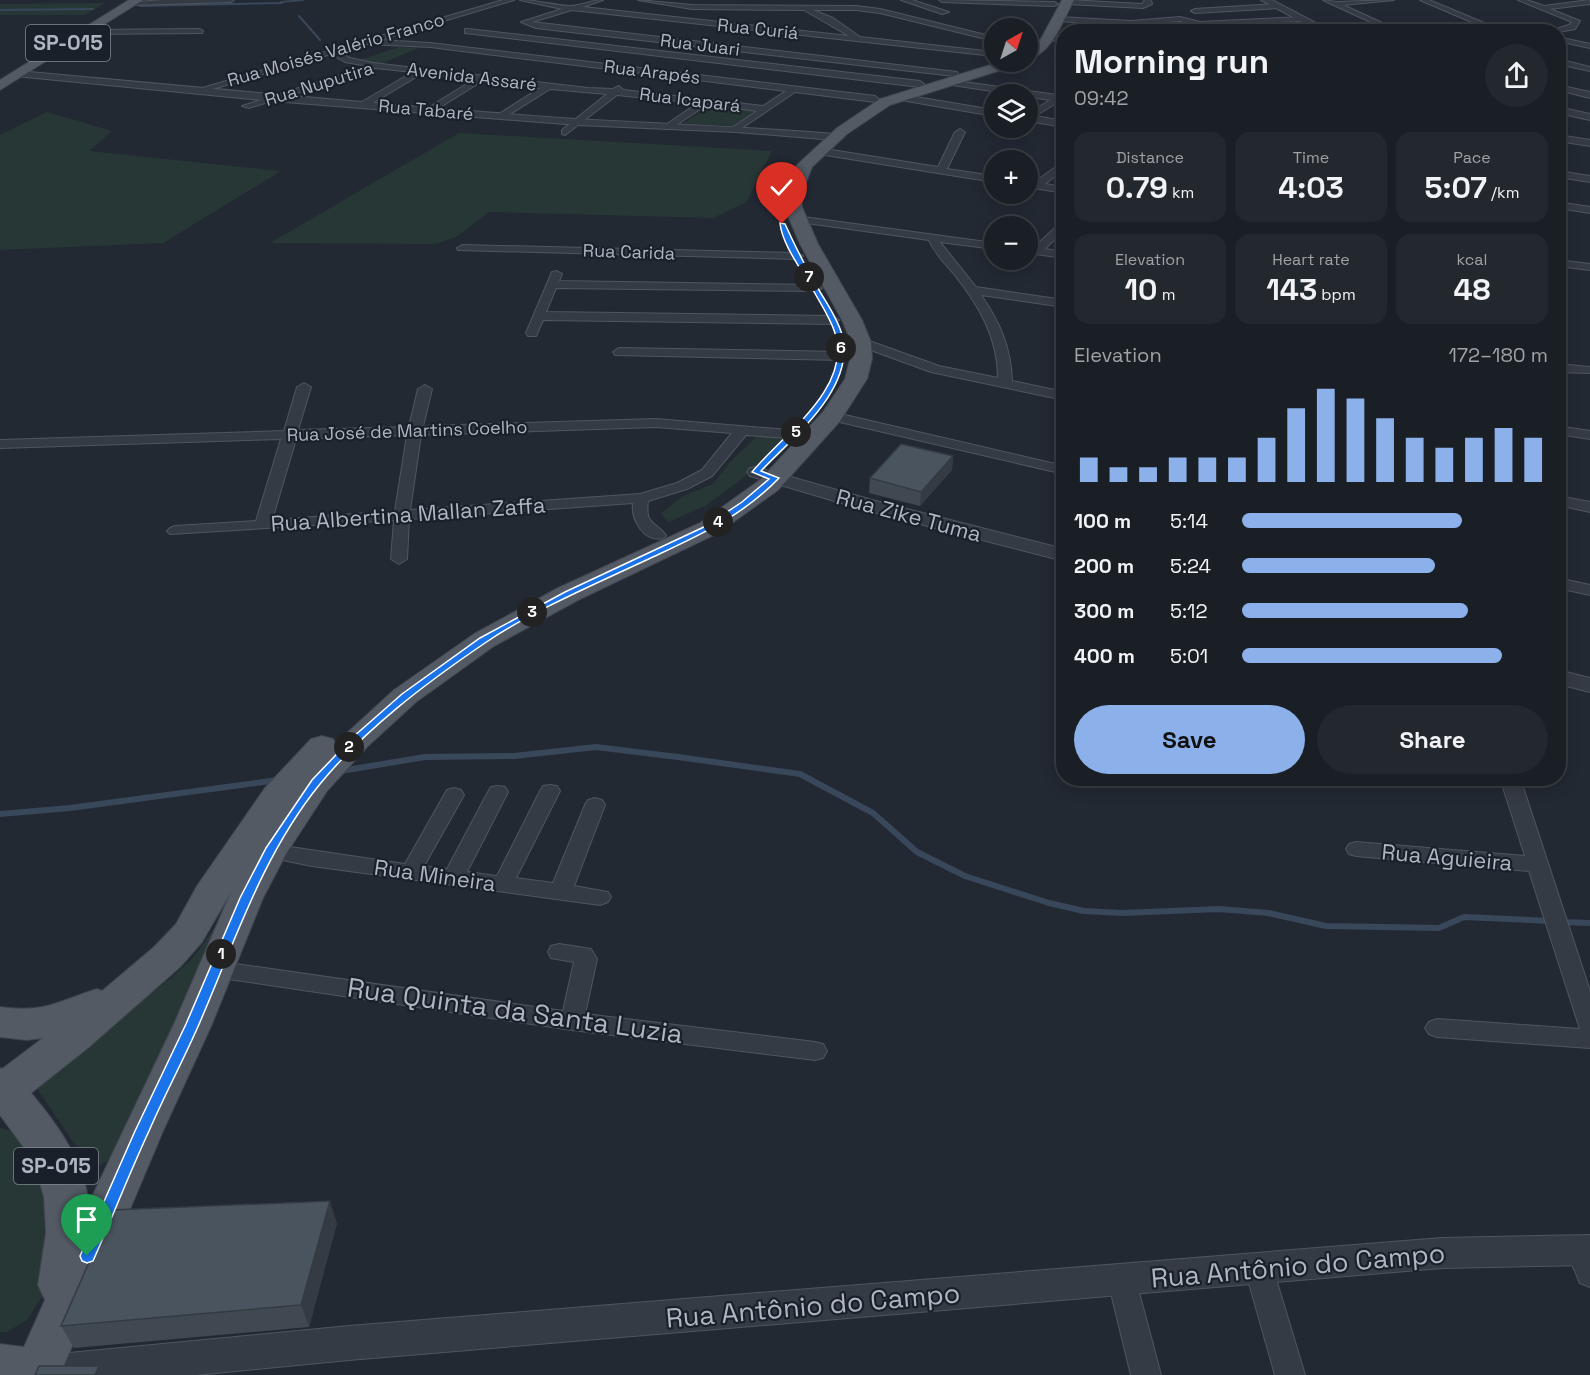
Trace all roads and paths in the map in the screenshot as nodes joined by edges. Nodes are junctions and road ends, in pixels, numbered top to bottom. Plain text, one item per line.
1 (117, 0) edge
2 (231, 0) edge
3 (511, 0) edge
4 (523, 0) edge
5 (600, 0) edge
6 (641, 0) edge
7 (904, 0) edge
8 (942, 0) edge
9 (1148, 0) edge
10 (1264, 0) edge
11 (1326, 0) edge
12 (1391, 0) edge
13 (1423, 0) edge
14 (1521, 0) edge
15 (140, 2) edge
16 (1061, 2) edge
17 (1590, 2) edge
18 (1335, 4) junction
19 (795, 6) junction
20 (1276, 6) junction
21 (703, 7) junction
22 (849, 7) junction
23 (569, 8) junction
24 (1543, 8) junction
25 (1195, 11) dead end
26 (945, 12) dead end
27 (819, 15) junction
28 (1302, 19) junction
29 (675, 20) junction
30 (830, 20) junction
31 (1136, 22) junction
32 (1252, 22) junction
33 (1052, 23) junction
34 (485, 24) dead end
35 (1139, 24) edge
36 (1200, 24) joint
37 (1256, 24) edge
38 (1312, 24) edge
39 (1381, 24) edge
40 (1483, 24) edge
41 (201, 28) dead end
42 (1566, 29) edge
43 (88, 31) junction
44 (806, 34) junction
45 (984, 37) edge
46 (1038, 37) edge
47 (637, 38) junction
48 (1048, 38) junction
49 (1056, 38) edge
50 (445, 39) dead end
51 (860, 40) junction
52 (1566, 40) edge
53 (1569, 41) junction
54 (368, 42) junction
55 (793, 42) dead end
56 (1038, 42) edge
57 (1566, 43) edge
58 (429, 45) junction
59 (1590, 46) edge
60 (723, 48) junction
61 (783, 48) dead end
62 (332, 52) junction
63 (411, 53) dead end
64 (984, 53) edge
65 (773, 54) junction
66 (678, 56) junction
67 (401, 57) dead end
68 (704, 59) junction
69 (1566, 63) edge
70 (380, 65) junction
71 (984, 66) edge
72 (984, 69) edge
73 (1590, 69) edge
74 (421, 71) junction
75 (650, 72) junction
76 (0, 74) edge
77 (19, 74) junction
78 (481, 78) junction
79 (951, 78) junction
80 (920, 84) junction
81 (0, 86) edge
82 (547, 87) junction
83 (794, 89) junction
84 (1566, 89) edge
85 (196, 91) junction
86 (615, 93) junction
87 (1590, 95) edge
88 (1056, 96) edge
89 (898, 97) junction
90 (272, 98) junction
91 (875, 99) junction
92 (1056, 101) edge
93 (706, 102) junction
94 (363, 105) junction
95 (246, 106) dead end
96 (764, 109) junction
97 (431, 110) junction
98 (984, 111) edge
99 (1038, 112) edge
100 (1566, 112) edge
101 (502, 116) junction
102 (1590, 117) edge
103 (1038, 120) edge
104 (578, 122) junction
105 (1050, 122) junction
106 (1056, 123) edge
107 (670, 126) junction
108 (736, 129) junction
109 (1039, 130) dead end
110 (565, 132) dead end
111 (960, 132) dead end
112 (1566, 139) edge
113 (824, 141) junction
114 (1590, 143) edge
115 (1056, 169) edge
116 (941, 172) junction
117 (1566, 175) edge
118 (984, 178) edge
119 (1590, 179) edge
120 (1038, 181) edge
121 (1038, 186) edge
122 (1056, 189) edge
123 (1566, 206) edge
124 (1590, 210) edge
125 (800, 225) junction
126 (1056, 230) edge
127 (933, 238) junction
128 (984, 245) edge
129 (1038, 246) edge
130 (462, 248) dead end
131 (1038, 252) edge
132 (1056, 254) edge
133 (797, 256) junction
134 (1566, 264) edge
135 (1590, 267) edge
136 (816, 288) junction
137 (971, 290) junction
138 (1056, 303) edge
139 (538, 316) junction
140 (832, 320) junction
141 (532, 333) dead end
142 (861, 342) junction
143 (619, 352) dead end
144 (842, 356) junction
145 (1566, 369) edge
146 (1588, 370) dead end
147 (1005, 383) junction
148 (304, 387) dead end
149 (425, 389) dead end
150 (1056, 394) edge
151 (832, 416) junction
152 (743, 429) junction
153 (1566, 431) edge
154 (413, 432) junction
155 (804, 434) junction
156 (289, 435) junction
157 (1590, 435) edge
158 (0, 444) edge
159 (1056, 468) edge
160 (766, 475) junction
161 (641, 498) junction
162 (1566, 502) edge
163 (1590, 507) edge
164 (401, 515) junction
165 (263, 524) junction
166 (175, 531) dead end
167 (658, 535) junction
168 (1056, 553) edge
169 (399, 559) dead end
170 (1566, 585) edge
171 (1590, 590) edge
172 (1566, 679) edge
173 (1590, 685) edge
174 (1513, 786) edge
175 (550, 791) dead end
176 (498, 792) dead end
177 (454, 795) dead end
178 (595, 805) dead end
179 (1356, 849) dead end
180 (270, 851) junction
181 (1538, 864) junction
182 (411, 871) junction
183 (454, 876) junction
184 (503, 884) junction
185 (561, 891) junction
186 (600, 897) dead end
187 (559, 952) dead end
188 (215, 969) junction
189 (135, 986) junction
190 (572, 1021) junction
191 (0, 1022) edge
192 (1590, 1026) edge
193 (1437, 1028) dead end
194 (1590, 1039) edge
195 (815, 1051) dead end
196 (1, 1090) edge
197 (1587, 1258) edge
198 (1259, 1269) junction
199 (1122, 1281) junction
200 (24, 1372) edge
201 (1146, 1375) edge
202 (1290, 1375) edge

1 - 76 main road, SP-015
2 - 15 street
3 - 54 street, Rua Moisés Valério Franco
4 - 23 street, Rua Curiá
5 - 23 street, Rua Juari
6 - 21 street, Rua Juari
7 - 26 street
8 - 16 street
9 - 16 street
10 - 20 street
11 - 18 street
12 - 18 street
13 - 40 street
14 - 24 street
15 - 43 main road, SP-015
16 - 33 main road
17 - 24 street
18 - 39 street
19 - 21 street, Rua Juari
19 - 22 street, Rua Juari
19 - 27 street
20 - 25 street
20 - 28 street
21 - 29 street
22 - 27 street
22 - 45 street, Rua Juari
23 - 29 street, Rua Curiá
23 - 47 street, Rua Juari
24 - 42 street
27 - 30 street
28 - 32 street
28 - 38 street
29 - 44 street, Rua Curiá
29 - 47 street
30 - 44 street
30 - 51 street
31 - 33 street
31 - 35 street
31 - 36 street
32 - 36 street
32 - 37 street
33 - 46 main road
33 - 48 main road
34 - 66 street
41 - 43 street
43 - 77 main road, SP-015
44 - 51 street, Rua Curiá
44 - 55 street
47 - 60 street, Rua Juari
48 - 49 street
48 - 56 main road
50 - 58 street
51 - 64 street, Rua Curiá
52 - 53 street
53 - 57 street
53 - 59 street
54 - 58 street, Rua Arapés
54 - 62 street, Rua Moisés Valério Franco
58 - 63 street
58 - 75 street, Rua Arapés
60 - 65 street, Rua Juari
60 - 68 street
61 - 65 street
62 - 70 street, Avenida Assaré
62 - 85 street, Rua Moisés Valério Franco
65 - 79 street, Rua Juari
66 - 68 street
66 - 75 street
67 - 70 street, Rua Nuputira
68 - 80 street
69 - 73 street
70 - 74 street, Avenida Assaré
70 - 90 street, Rua Nuputira
71 - 79 main road
72 - 79 main road
74 - 78 street, Avenida Assaré
74 - 94 street
75 - 83 street, Rua Arapés
75 - 86 street
77 - 81 main road, SP-015
77 - 85 street, Rua Tabaré
78 - 82 street, Avenida Assaré
78 - 97 street
79 - 80 main road
79 - 88 street, Rua Juari
79 - 89 main road
80 - 91 main road
82 - 86 street, Avenida Assaré
82 - 101 street
83 - 91 street, Rua Arapés
83 - 96 street
84 - 87 street
85 - 90 street, Rua Tabaré
86 - 93 street, Rua Icapará
86 - 104 street
89 - 98 street
89 - 113 main road
90 - 94 street, Rua Tabaré
90 - 95 street, Rua Nuputira
91 - 113 main road
92 - 99 street
93 - 96 street, Rua Icapará
93 - 107 street
94 - 97 street, Rua Tabaré
96 - 108 street
97 - 101 street, Rua Tabaré
100 - 102 street
101 - 104 street, Rua Tabaré
103 - 105 street
104 - 107 street, Rua Tabaré
104 - 110 street
105 - 106 street
105 - 109 street
107 - 108 street, Rua Tabaré
108 - 113 street, Rua Tabaré
111 - 116 street
112 - 114 street
113 - 116 street
113 - 125 main road
113 - 133 main road
115 - 120 street
116 - 118 street
117 - 119 street
121 - 122 street
123 - 124 street
125 - 127 street
125 - 142 main road
126 - 129 street
127 - 128 street
127 - 137 street
130 - 133 street, Rua Carida
131 - 132 street
133 - 136 main road
134 - 135 street
136 - 139 street
136 - 140 main road
137 - 138 street
137 - 147 street
139 - 140 street
139 - 141 street
140 - 144 main road
142 - 147 street
142 - 151 main road
143 - 144 street
144 - 155 main road
145 - 146 street
147 - 150 street
148 - 156 street
149 - 154 street
151 - 155 main road
151 - 159 street
152 - 154 street, Rua José de Martins Coelho
152 - 155 street, Rua José de Martins Coelho
152 - 161 street, Rua Albertina Mallan Zaffa
153 - 157 street
154 - 156 street, Rua José de Martins Coelho
154 - 164 street
155 - 160 main road
156 - 158 street, Rua José de Martins Coelho
156 - 165 street
160 - 167 main road
160 - 168 street, Rua Zike Tuma
160 - 180 main road
161 - 164 street, Rua Albertina Mallan Zaffa
161 - 167 street
162 - 163 street
164 - 165 street, Rua Albertina Mallan Zaffa
164 - 169 street
165 - 166 street, Rua Albertina Mallan Zaffa
167 - 189 main road
170 - 171 street
172 - 173 street
174 - 181 street
175 - 184 street
176 - 183 street
177 - 182 street
178 - 185 street
179 - 181 street, Rua Aguieira
180 - 182 street, Rua Mineira
180 - 188 main road
181 - 192 street
182 - 183 street, Rua Mineira
183 - 184 street, Rua Mineira
184 - 185 street, Rua Mineira
185 - 186 street, Rua Mineira
187 - 190 street
188 - 190 street, Rua Quinta da Santa Luzia
188 - 200 main road
189 - 191 main road
189 - 196 main road
190 - 195 street, Rua Quinta da Santa Luzia
193 - 194 street
196 - 200 main road, SP-015
197 - 198 street, Rua Antônio do Campo
198 - 199 street, Rua Antônio do Campo
198 - 202 street
199 - 200 street, Rua Antônio do Campo
199 - 201 street

